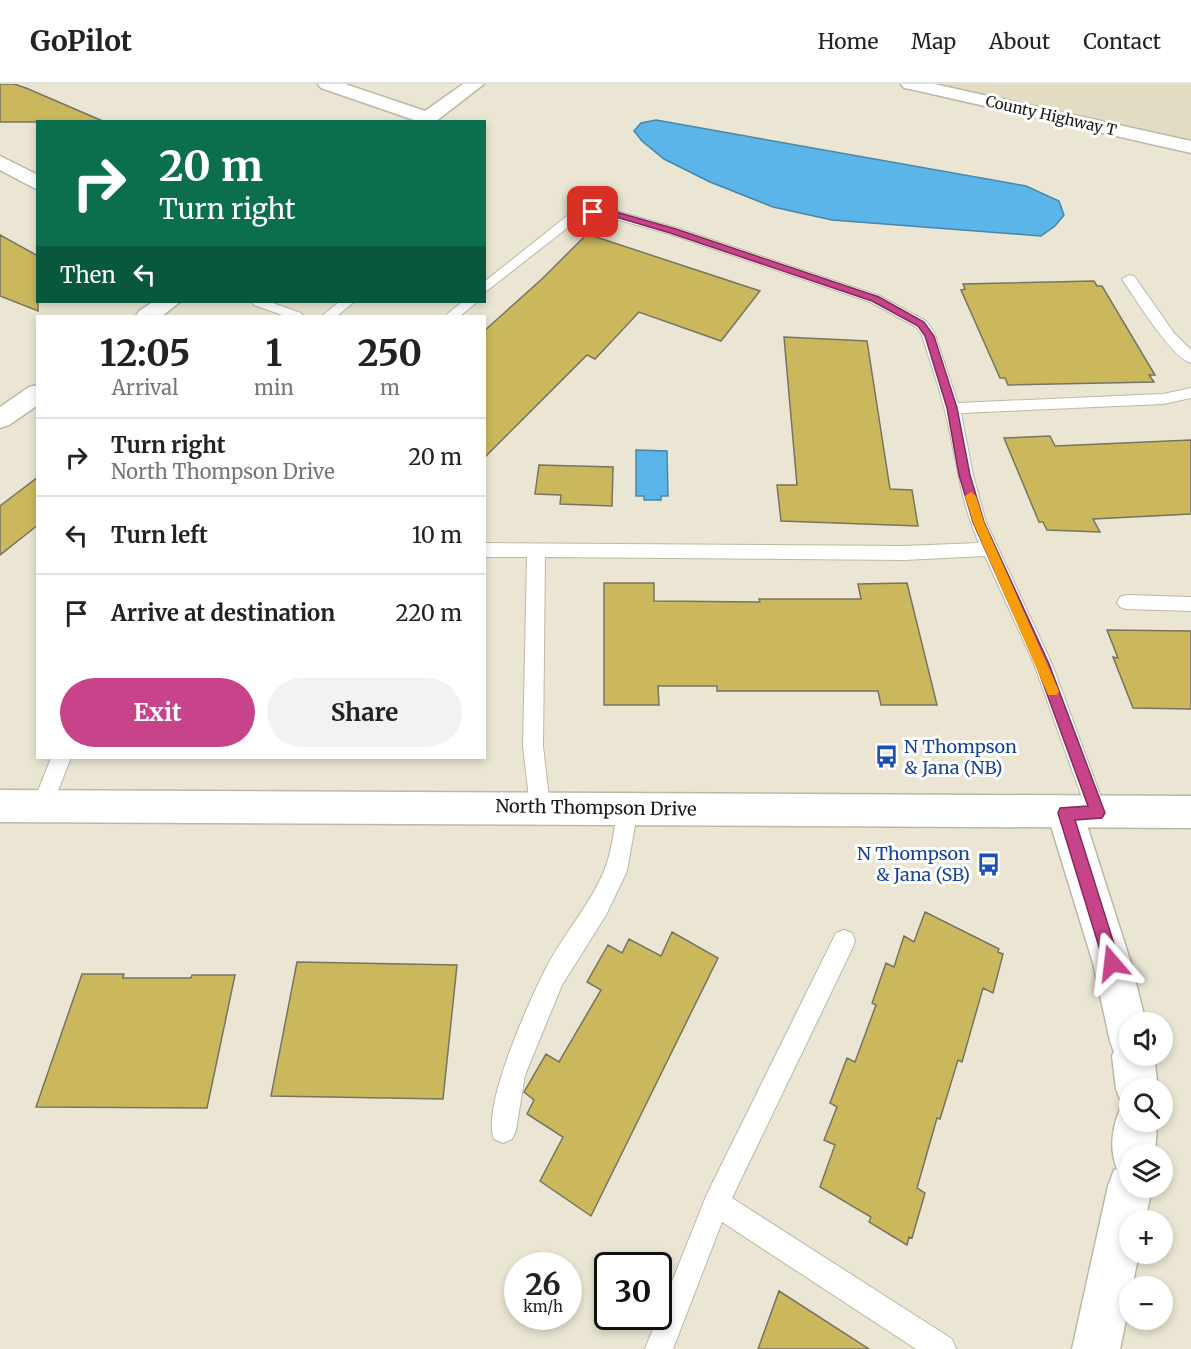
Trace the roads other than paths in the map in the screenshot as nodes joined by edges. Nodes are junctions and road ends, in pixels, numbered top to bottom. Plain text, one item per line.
1 (327, 84) edge
2 (475, 84) edge
3 (910, 84) edge
4 (424, 120) edge
5 (1191, 147) edge
6 (0, 162) edge
7 (36, 183) edge
8 (1129, 279) dead end
9 (486, 287) edge
10 (166, 303) edge
11 (262, 303) edge
12 (346, 303) edge
13 (469, 303) edge
14 (148, 315) edge
15 (293, 315) edge
16 (330, 315) edge
17 (453, 315) edge
18 (1191, 358) edge
19 (1191, 393) edge
20 (36, 394) edge
21 (952, 408) junction
22 (0, 419) edge
23 (991, 549) junction
24 (486, 550) edge
25 (536, 551) junction
26 (1126, 602) dead end
27 (1191, 604) edge
28 (61, 759) edge
29 (0, 806) edge
30 (42, 806) junction
31 (540, 807) junction
32 (628, 808) junction
33 (1191, 812) edge
34 (1081, 813) junction
35 (844, 941) dead end
36 (1123, 1012) edge
37 (503, 1130) dead end
38 (1127, 1198) edge
39 (716, 1203) junction
40 (659, 1349) edge
41 (942, 1349) edge
42 (1096, 1349) edge

1 - 4 street
2 - 4 street
3 - 5 street, County Highway T
6 - 7 street
8 - 18 lane
9 - 21 lane
10 - 14 street
11 - 15 lane
12 - 16 lane
13 - 17 lane
19 - 21 lane
20 - 22 street
21 - 23 lane
23 - 25 lane
23 - 34 lane
24 - 25 lane
25 - 31 lane
26 - 27 lane
28 - 30 lane
29 - 30 street, North Thompson Drive
30 - 31 street, North Thompson Drive
31 - 32 street, North Thompson Drive
32 - 34 street, North Thompson Drive
32 - 37 lane
33 - 34 street, North Thompson Drive
34 - 36 street
35 - 39 lane
38 - 42 street
39 - 40 lane
39 - 41 lane

